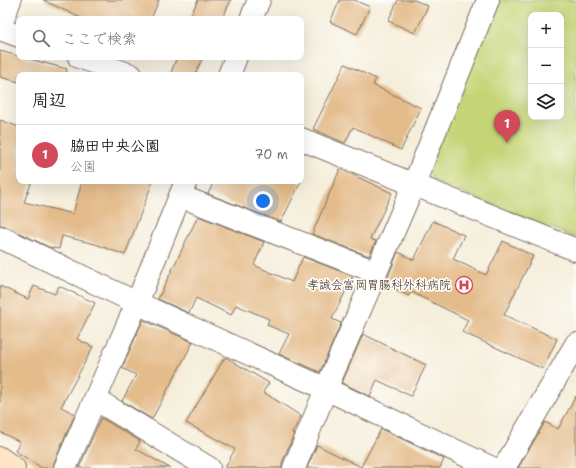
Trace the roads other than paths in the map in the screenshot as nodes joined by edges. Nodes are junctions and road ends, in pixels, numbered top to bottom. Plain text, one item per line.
1 (10, 0) edge
2 (259, 0) edge
3 (488, 0) edge
4 (253, 16) edge
5 (0, 29) edge
6 (16, 35) edge
7 (88, 60) edge
8 (235, 60) edge
9 (122, 72) edge
10 (230, 72) edge
11 (304, 140) edge
12 (414, 184) junction
13 (183, 188) edge
14 (0, 237) edge
15 (576, 250) edge
16 (376, 272) junction
17 (137, 303) junction
18 (576, 344) edge
19 (326, 388) junction
20 (95, 400) junction
21 (0, 458) edge
22 (14, 468) edge
23 (65, 468) edge
24 (209, 468) edge
25 (294, 468) edge
26 (492, 468) edge
27 (504, 468) edge

1 - 5 street
2 - 4 street
3 - 12 street
5 - 6 street
7 - 9 street
8 - 10 street
11 - 12 street
12 - 15 street
12 - 16 street
13 - 16 street
13 - 17 street
14 - 17 street
16 - 19 street
17 - 19 street
17 - 20 street
18 - 27 street
19 - 25 street
19 - 26 street
20 - 23 street
20 - 24 street
21 - 22 street

